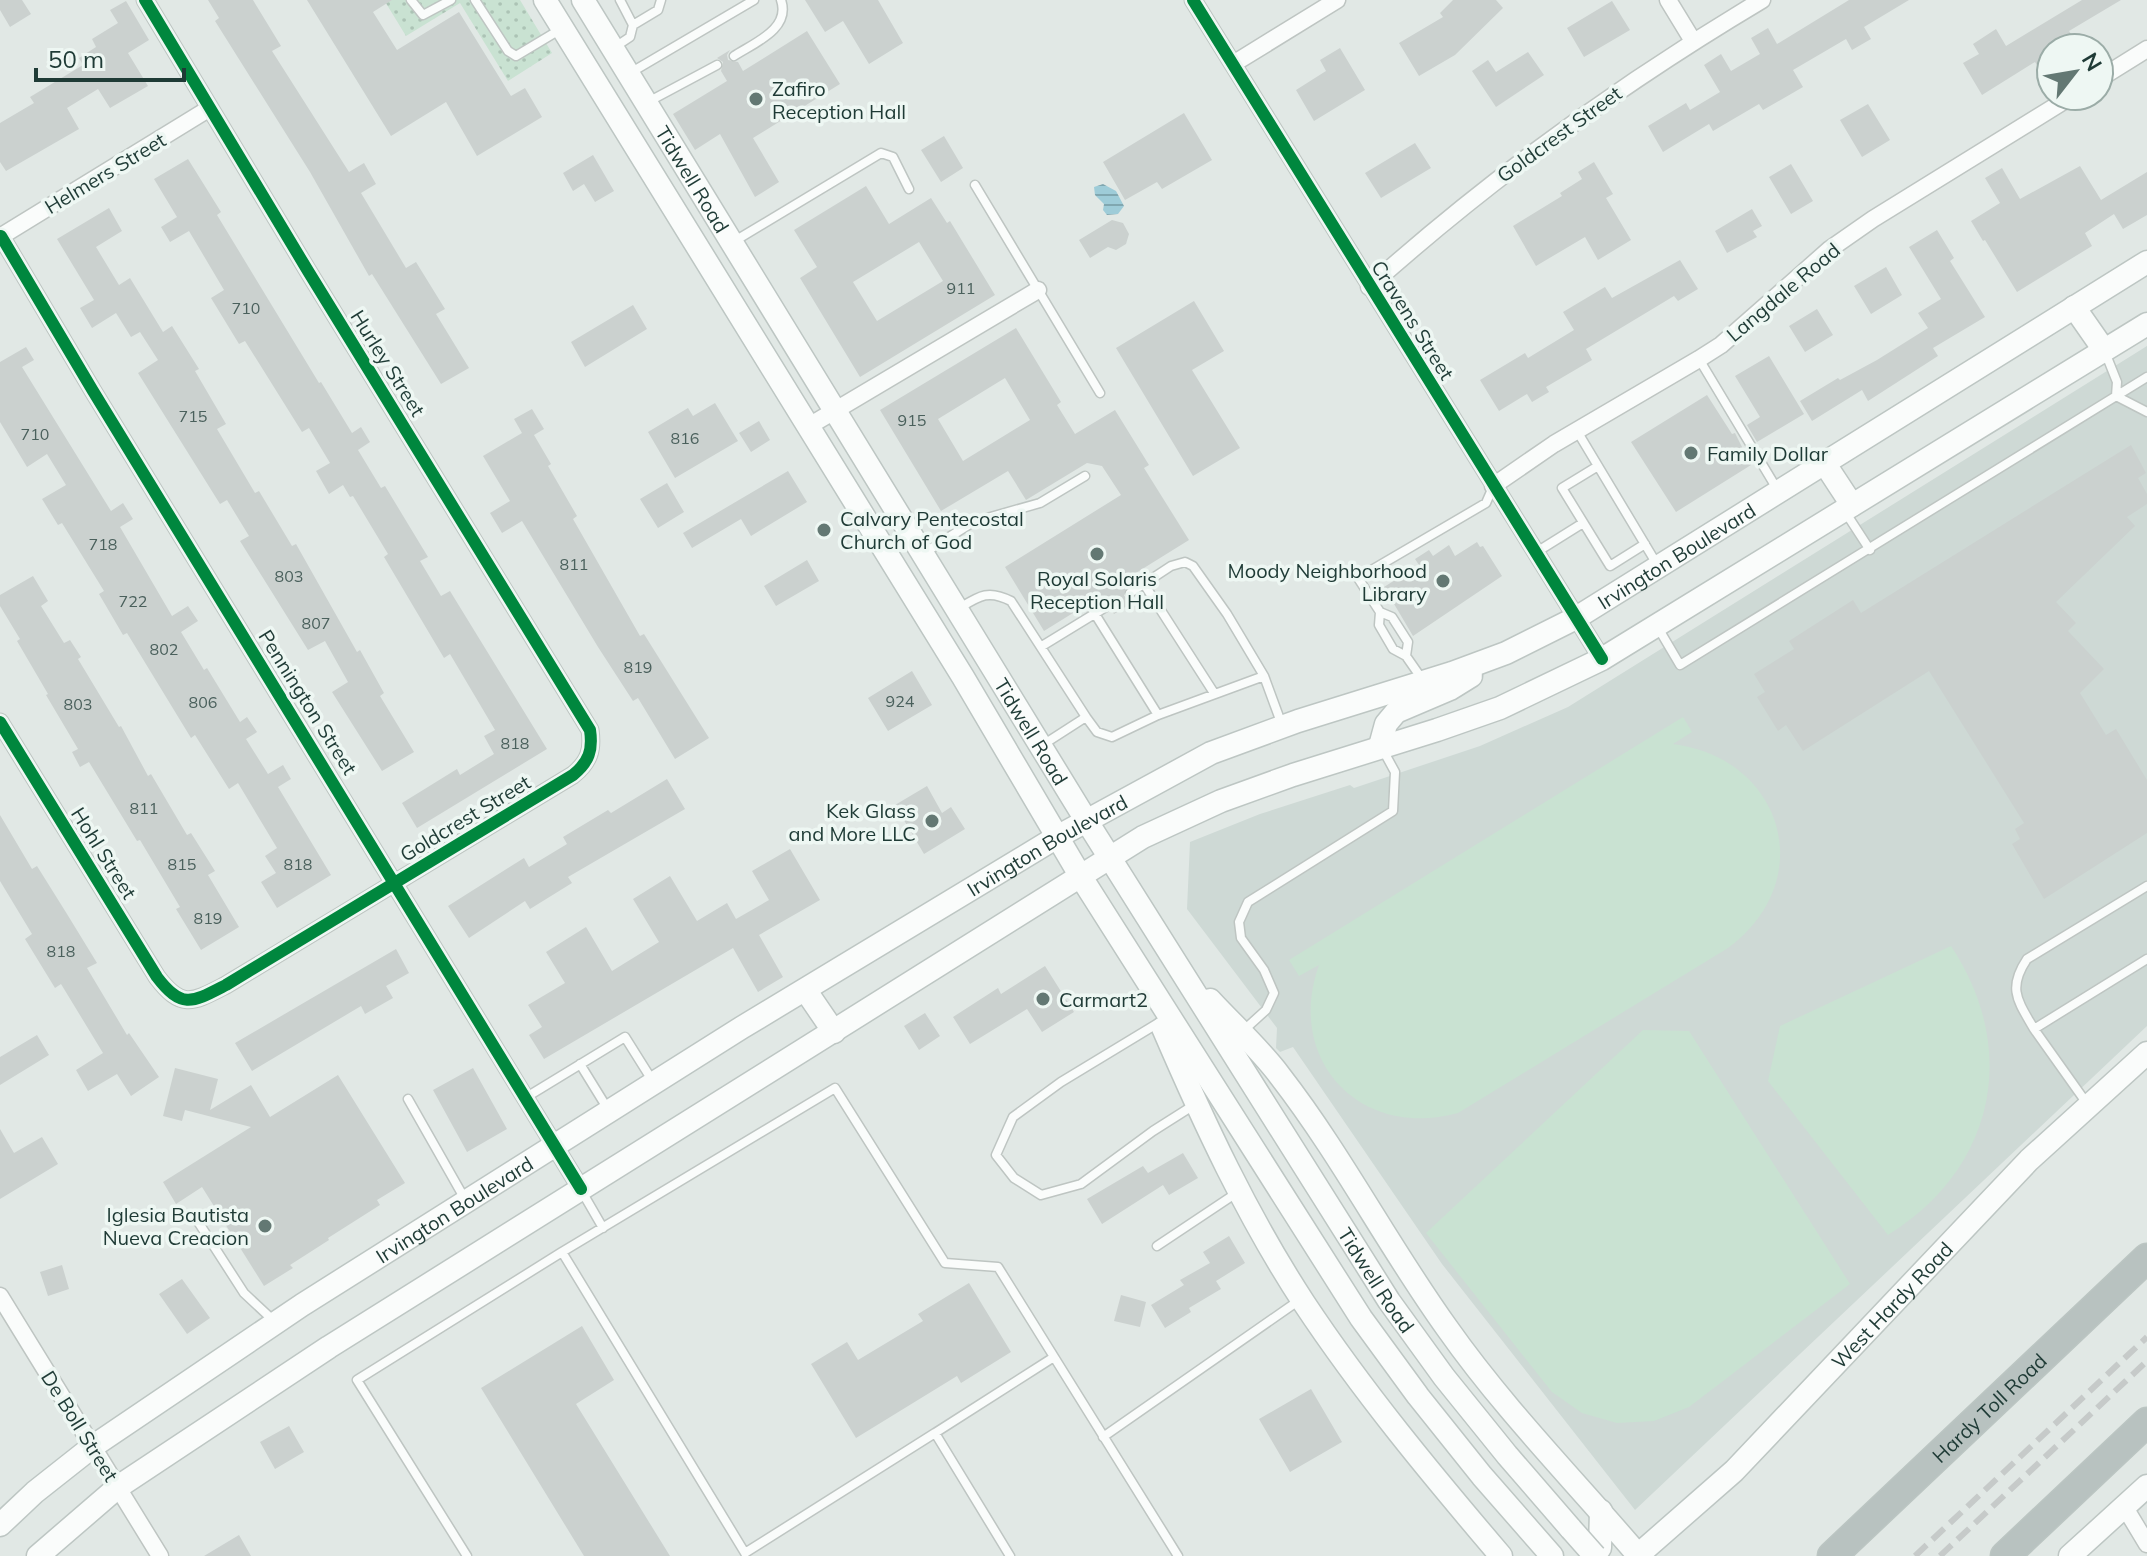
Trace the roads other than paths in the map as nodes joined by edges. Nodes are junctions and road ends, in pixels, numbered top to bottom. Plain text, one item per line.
1 (145, 0) edge
2 (411, 0) edge
3 (451, 0) edge
4 (475, 0) edge
5 (545, 0) edge
6 (620, 0) edge
7 (661, 0) edge
8 (754, 0) edge
9 (781, 0) edge
10 (1193, 0) edge
11 (1337, 0) edge
12 (1668, 0) edge
13 (1762, 0) edge
14 (585, 1) edge
15 (633, 25) junction
16 (562, 27) junction
17 (1693, 41) junction
18 (613, 49) junction
19 (2147, 49) edge
20 (734, 56) dead end
21 (1233, 64) junction
22 (717, 65) dead end
23 (2115, 69) edge
24 (628, 74) junction
25 (646, 104) junction
26 (210, 108) junction
27 (2046, 112) edge
28 (620, 120) junction
29 (975, 185) dead end
30 (909, 189) dead end
31 (1, 236) edge
32 (732, 243) junction
33 (2147, 262) edge
34 (1369, 287) junction
35 (1038, 290) junction
36 (2074, 307) junction
37 (2147, 324) edge
38 (2104, 350) junction
39 (1699, 359) junction
40 (2147, 377) edge
41 (1100, 393) dead end
42 (2116, 396) junction
43 (836, 410) junction
44 (2147, 412) edge
45 (809, 426) junction
46 (1577, 431) junction
47 (1825, 464) junction
48 (1598, 466) junction
49 (1085, 476) dead end
50 (1493, 486) junction
51 (1779, 493) junction
52 (1848, 507) junction
53 (1583, 523) junction
54 (1645, 544) junction
55 (1870, 550) junction
56 (923, 553) junction
57 (1535, 553) junction
58 (1659, 567) junction
59 (1144, 584) junction
60 (1130, 593) dead end
61 (954, 604) junction
62 (1109, 605) dead end
63 (1380, 612) junction
64 (923, 614) junction
65 (1095, 614) junction
66 (1576, 618) junction
67 (1656, 625) junction
68 (1042, 646) junction
69 (1506, 653) junction
70 (1406, 656) junction
71 (1602, 659) junction
72 (1264, 676) junction
73 (1424, 682) junction
74 (1214, 693) junction
75 (1158, 715) junction
76 (1086, 717) junction
77 (0, 722) edge
78 (1282, 727) junction
79 (1041, 746) junction
80 (1380, 746) junction
81 (592, 749) joint
82 (1086, 820) junction
83 (1057, 837) junction
84 (1110, 859) junction
85 (1081, 877) junction
86 (396, 884) junction
87 (2147, 886) edge
88 (2147, 959) edge
89 (1176, 964) junction
90 (1138, 967) junction
91 (806, 991) junction
92 (180, 1000) joint
93 (1161, 1021) junction
94 (2034, 1029) junction
95 (834, 1032) junction
96 (1241, 1033) junction
97 (2147, 1053) edge
98 (580, 1064) junction
99 (654, 1083) junction
100 (525, 1098) junction
101 (408, 1099) dead end
102 (1196, 1104) junction
103 (2088, 1106) junction
104 (609, 1112) junction
105 (555, 1146) junction
106 (581, 1189) junction
107 (1239, 1192) junction
108 (467, 1201) junction
109 (195, 1217) dead end
110 (603, 1228) junction
111 (1157, 1246) dead end
112 (562, 1252) junction
113 (2147, 1258) edge
114 (0, 1296) edge
115 (1301, 1298) junction
116 (275, 1323) junction
117 (1054, 1357) junction
118 (2147, 1422) edge
119 (935, 1433) junction
120 (1103, 1437) junction
121 (92, 1447) junction
122 (2147, 1486) edge
123 (118, 1487) junction
124 (2124, 1506) junction
125 (1601, 1511) junction
126 (0, 1525) edge
127 (2147, 1544) edge
128 (1549, 1553) edge
129 (746, 1554) edge
130 (38, 1556) edge
131 (160, 1556) edge
132 (467, 1556) edge
133 (1010, 1556) edge
134 (1178, 1556) edge
135 (1501, 1556) edge
136 (1594, 1556) edge
137 (1638, 1556) edge
138 (1832, 1556) edge
139 (2005, 1556) edge
140 (2070, 1556) edge

1 - 26 street, Hurley Street
2 - 3 lane
4 - 16 lane
5 - 16 main road, Tidwell Road
6 - 15 lane
7 - 15 lane
8 - 24 lane
9 - 20 lane
10 - 21 street, Cravens Street
11 - 21 street
12 - 17 street
13 - 17 street, Goldcrest Street
14 - 18 main road, Tidwell Road
15 - 18 lane
16 - 28 main road, Tidwell Road
17 - 34 street, Goldcrest Street
18 - 24 main road, Tidwell Road
19 - 23 street
21 - 34 street, Cravens Street
22 - 25 lane
24 - 25 main road, Tidwell Road
25 - 28 main road
25 - 32 main road, Tidwell Road
26 - 31 street, Helmers Street
26 - 81 street, Hurley Street
27 - 39 street, Langdale Road
28 - 45 main road, Tidwell Road
29 - 35 lane
30 - 32 lane
31 - 86 street, Pennington Street
32 - 43 main road, Tidwell Road
33 - 36 main road, Irvington Boulevard
34 - 50 street, Cravens Street
35 - 41 lane
35 - 43 street
36 - 38 main road
36 - 47 main road, Irvington Boulevard
37 - 38 main road, Irvington Boulevard
38 - 42 lane
38 - 52 main road, Irvington Boulevard
39 - 46 street, Langdale Road
39 - 51 lane
40 - 42 lane
42 - 44 lane
42 - 55 lane
43 - 45 street
43 - 56 main road, Tidwell Road
45 - 64 main road, Tidwell Road
46 - 48 lane
46 - 50 street, Langdale Road
47 - 51 main road, Irvington Boulevard
47 - 52 main road
48 - 53 lane
48 - 54 lane
49 - 56 lane
50 - 57 street, Cravens Street
50 - 63 lane
51 - 58 main road, Irvington Boulevard
52 - 55 lane
52 - 67 main road, Irvington Boulevard
53 - 54 lane
53 - 57 lane
54 - 58 lane
55 - 67 lane
56 - 61 main road, Tidwell Road
57 - 66 street, Cravens Street
58 - 66 main road, Irvington Boulevard
59 - 60 lane
59 - 72 lane
59 - 74 lane
61 - 64 main road
61 - 68 lane
61 - 79 main road, Tidwell Road
62 - 65 lane
63 - 70 lane
63 - 70 lane
64 - 83 main road, Tidwell Road
65 - 68 lane
65 - 75 lane
66 - 69 main road, Irvington Boulevard
66 - 71 street, Cravens Street
67 - 71 main road, Irvington Boulevard
68 - 76 lane
69 - 73 main road, Irvington Boulevard
69 - 80 main road
70 - 73 lane
71 - 80 main road, Irvington Boulevard
72 - 74 lane
72 - 78 lane
73 - 78 main road, Irvington Boulevard
74 - 75 lane
75 - 76 lane
76 - 79 lane
77 - 92 street, Hohl Street
78 - 82 main road, Irvington Boulevard
79 - 82 main road, Tidwell Road
80 - 84 main road, Irvington Boulevard
80 - 96 lane
81 - 86 street, Goldcrest Street
82 - 83 main road, Irvington Boulevard
82 - 84 main road, Tidwell Road
83 - 85 main road, Tidwell Road
83 - 91 main road, Irvington Boulevard
84 - 85 main road, Irvington Boulevard
84 - 89 main road, Tidwell Road
85 - 90 main road, Tidwell Road
85 - 95 main road, Irvington Boulevard
86 - 92 street, Goldcrest Street
86 - 100 street, Pennington Street
87 - 94 lane
88 - 94 lane
89 - 96 main road
89 - 136 main road, Tidwell Road, bridge
90 - 93 main road
90 - 128 main road, Tidwell Road
91 - 95 main road
91 - 99 main road, Irvington Boulevard
93 - 102 main road
93 - 102 lane
94 - 103 lane
95 - 106 main road, Irvington Boulevard
96 - 125 main road
97 - 103 main road, West Hardy Road
98 - 99 lane
98 - 100 lane
98 - 104 lane
99 - 104 main road, Irvington Boulevard
100 - 105 street, Pennington Street
101 - 108 lane
102 - 107 main road
103 - 137 main road, West Hardy Road
104 - 105 main road, Irvington Boulevard
105 - 106 street, Pennington Street
105 - 108 main road, Irvington Boulevard
106 - 110 lane
106 - 123 main road, Irvington Boulevard
107 - 111 lane
107 - 115 main road
108 - 116 main road, Irvington Boulevard
109 - 116 lane
110 - 112 lane
110 - 117 lane
112 - 129 lane
112 - 132 lane
113 - 138 highway, Hardy Toll Road
114 - 121 street, De Boll Street
115 - 120 lane
115 - 135 main road
116 - 121 main road, Irvington Boulevard
117 - 119 lane
117 - 120 lane
118 - 139 highway
119 - 129 lane
119 - 133 lane
120 - 134 lane
121 - 123 street, De Boll Street
121 - 126 main road, Irvington Boulevard
122 - 124 main road
123 - 130 main road, Irvington Boulevard
123 - 131 street, De Boll Street
124 - 127 street
124 - 140 main road
125 - 136 main road
125 - 137 main road

